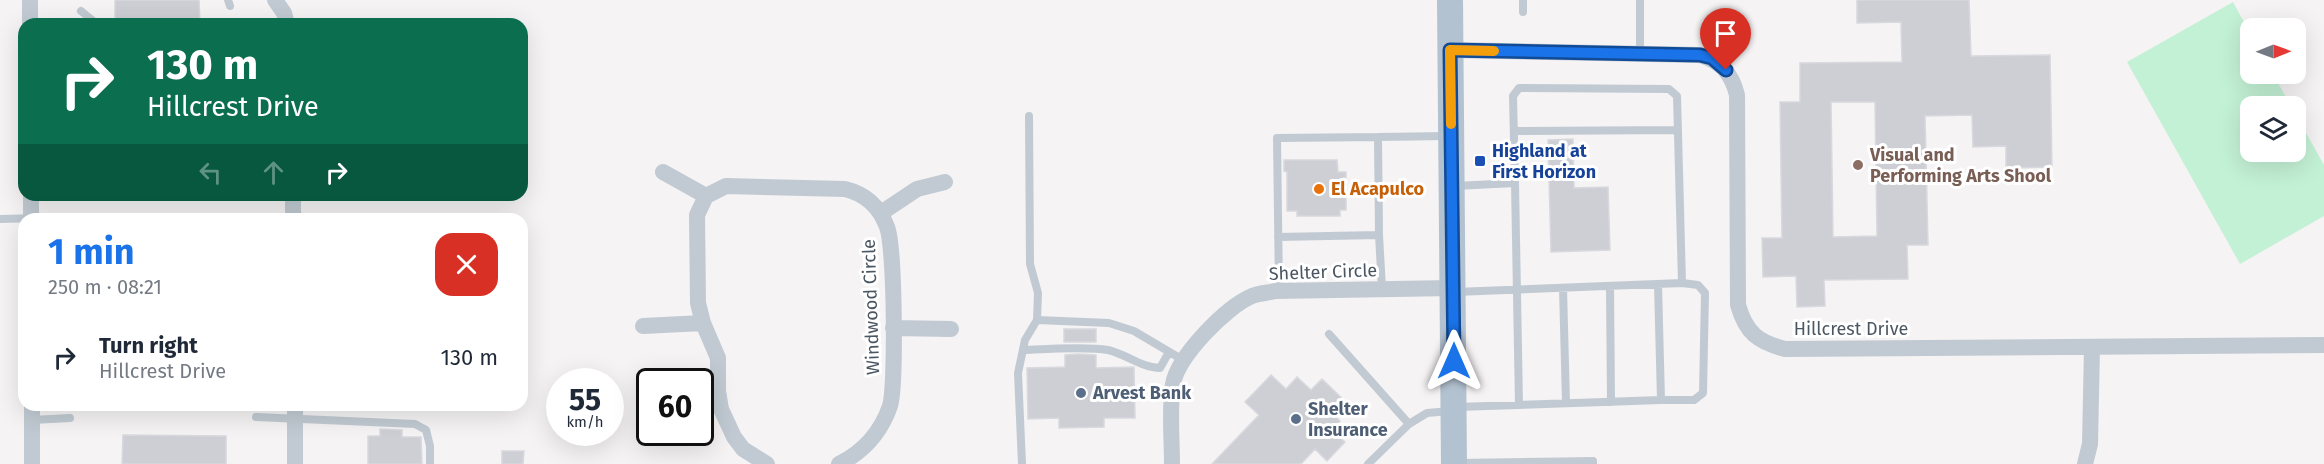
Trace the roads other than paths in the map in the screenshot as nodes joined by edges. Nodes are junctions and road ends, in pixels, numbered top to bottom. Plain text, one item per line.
1 (30, 0) edge
2 (275, 0) edge
3 (1450, 0) edge
4 (1522, 0) edge
5 (1640, 0) edge
6 (81, 11) dead end
7 (1522, 12) dead end
8 (30, 18) edge
9 (90, 18) edge
10 (285, 18) edge
11 (1450, 50) junction
12 (1640, 54) junction
13 (1029, 116) dead end
14 (1514, 130) junction
15 (1678, 130) junction
16 (1451, 136) junction
17 (1378, 137) junction
18 (663, 172) dead end
19 (945, 182) dead end
20 (1515, 183) junction
21 (1452, 186) junction
22 (706, 196) junction
23 (881, 213) junction
24 (18, 218) edge
25 (0, 219) edge
26 (1379, 235) junction
27 (1278, 237) junction
28 (1682, 283) junction
29 (1658, 284) junction
30 (1610, 286) junction
31 (1563, 288) junction
32 (1382, 289) junction
33 (1453, 290) junction
34 (1516, 290) junction
35 (1279, 291) junction
36 (1037, 320) junction
37 (703, 323) junction
38 (643, 326) dead end
39 (893, 328) junction
40 (951, 329) dead end
41 (1329, 334) dead end
42 (2324, 345) edge
43 (2092, 347) junction
44 (1023, 350) junction
45 (1176, 356) junction
46 (1660, 400) junction
47 (1611, 402) junction
48 (1566, 403) junction
49 (1519, 405) junction
50 (1454, 409) junction
51 (32, 412) edge
52 (295, 412) edge
53 (256, 417) dead end
54 (70, 418) dead end
55 (1409, 424) junction
56 (1515, 463) edge
57 (1582, 463) edge
58 (32, 464) edge
59 (295, 464) edge
60 (430, 464) edge
61 (767, 464) edge
62 (839, 464) edge
63 (1022, 464) edge
64 (1172, 464) edge
65 (1368, 464) edge
66 (1454, 464) edge
67 (1593, 464) edge
68 (2085, 464) edge

1 - 8 street
2 - 10 street
3 - 11 main road
4 - 7 lane
5 - 12 lane
6 - 9 lane
11 - 12 street, Hillcrest Drive
11 - 16 main road
12 - 43 street, Hillcrest Drive
13 - 36 lane
14 - 15 lane
14 - 15 lane
14 - 20 lane
15 - 28 lane
16 - 17 lane
16 - 21 main road
17 - 26 lane
17 - 27 lane
18 - 22 street
19 - 23 street
20 - 21 lane
20 - 34 lane
21 - 33 main road
22 - 23 street, Windwood Circle
22 - 37 street
23 - 39 street, Windwood Circle
24 - 25 lane
26 - 27 lane
26 - 32 lane
27 - 35 lane
28 - 29 lane
28 - 46 lane
29 - 30 lane
29 - 46 lane
30 - 31 lane
30 - 47 lane
31 - 34 lane
31 - 48 lane
32 - 33 street, Shelter Circle
32 - 35 street, Shelter Circle
33 - 34 lane
33 - 50 main road
34 - 49 lane
35 - 45 street, Shelter Circle
36 - 44 lane
36 - 45 lane
37 - 38 street
37 - 61 street
39 - 40 street
39 - 62 street, Windwood Circle
41 - 55 lane
42 - 43 street, Hillcrest Drive
43 - 68 street
44 - 45 lane
44 - 63 lane
45 - 64 street, Shelter Circle
46 - 47 lane
47 - 48 lane
48 - 49 lane
49 - 50 lane
50 - 55 lane
50 - 66 main road
51 - 54 lane
51 - 58 street
52 - 53 lane
52 - 59 street
52 - 60 lane
55 - 65 lane
56 - 57 lane
56 - 66 lane
57 - 67 lane

